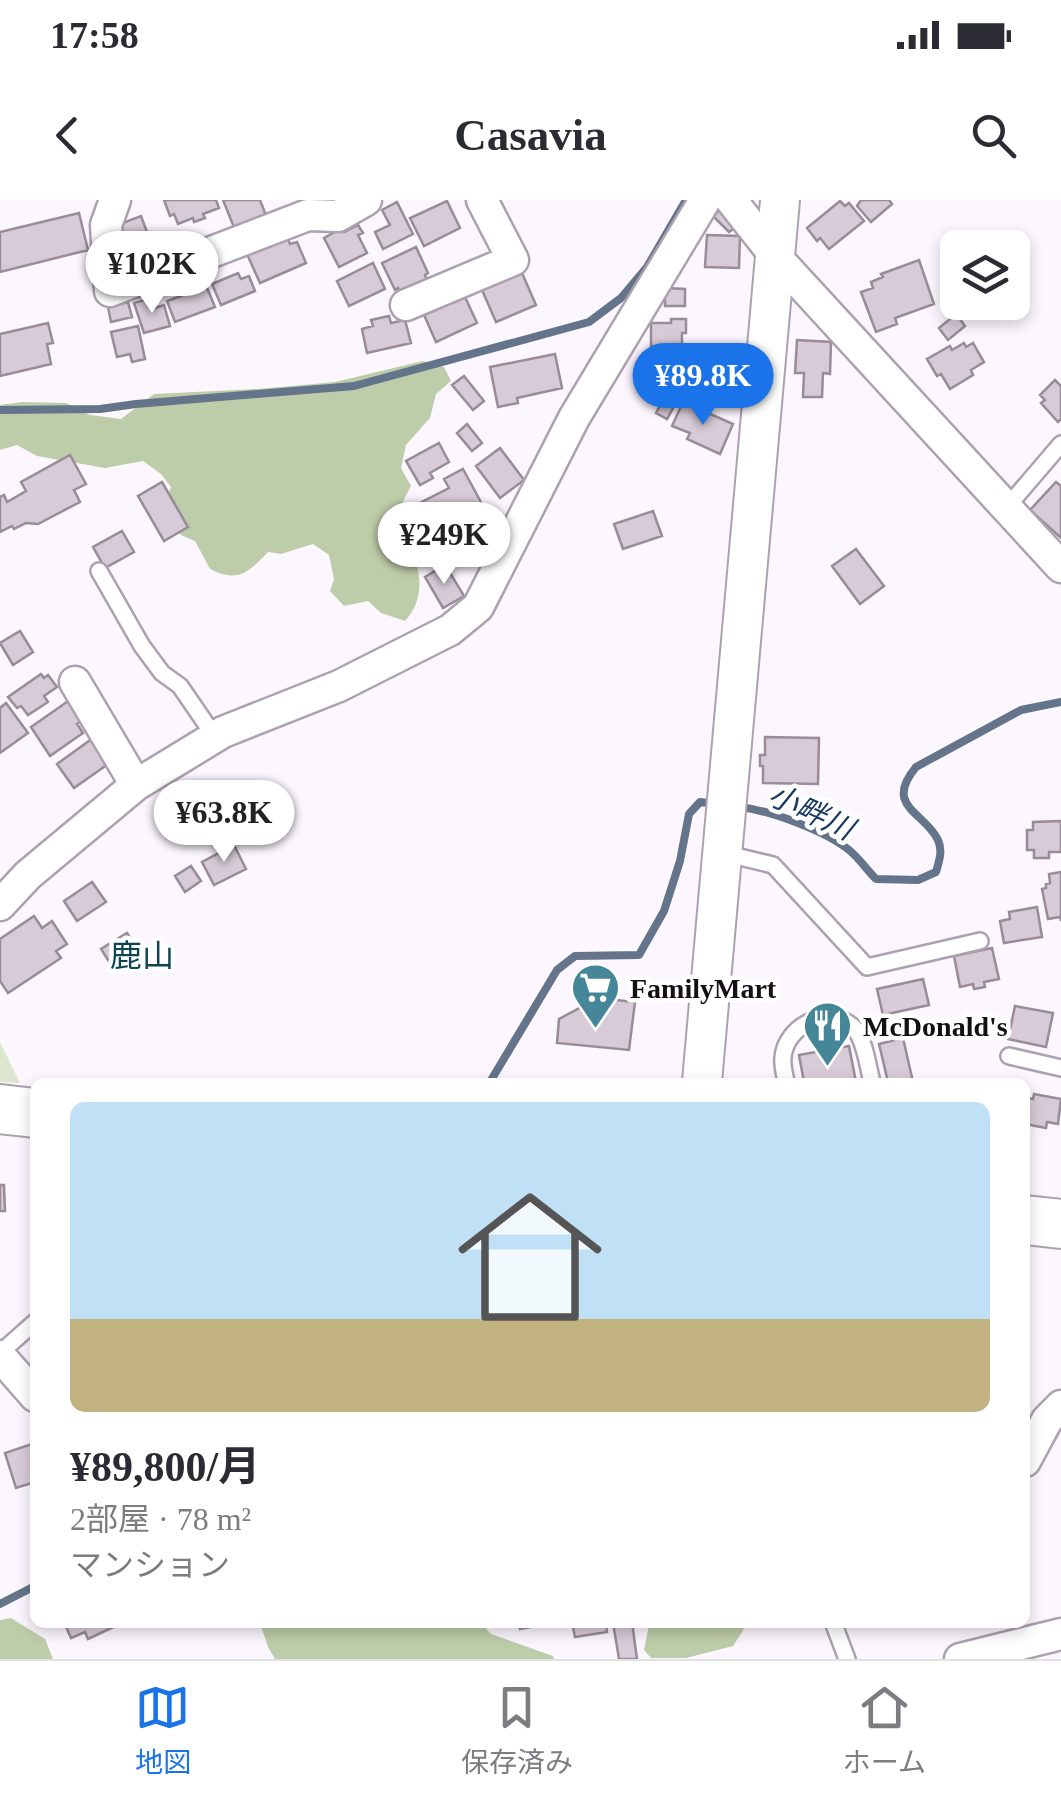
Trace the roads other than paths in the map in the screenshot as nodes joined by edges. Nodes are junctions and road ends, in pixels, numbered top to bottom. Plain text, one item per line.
1 (115, 200) edge
2 (366, 200) edge
3 (482, 200) edge
4 (705, 200) edge
5 (731, 200) edge
6 (780, 200) edge
7 (299, 208) edge
8 (776, 257) junction
9 (406, 304) dead end
10 (1061, 444) edge
11 (1008, 507) junction
12 (1061, 567) edge
13 (99, 571) dead end
14 (75, 682) dead end
15 (215, 737) junction
16 (136, 785) junction
17 (722, 853) junction
18 (0, 905) edge
19 (980, 941) dead end
20 (1008, 1056) dead end
21 (1061, 1068) edge
22 (702, 1078) edge
23 (785, 1078) edge
24 (871, 1078) edge
25 (0, 1109) edge
26 (30, 1112) edge
27 (1030, 1221) edge
28 (1061, 1224) edge
29 (30, 1327) edge
30 (0, 1354) edge
31 (30, 1390) edge
32 (1061, 1406) edge
33 (1030, 1452) edge
34 (835, 1628) edge
35 (1061, 1634) edge
36 (1023, 1641) edge
37 (848, 1659) edge
38 (960, 1659) edge

1 - 7 street
2 - 7 street
3 - 9 street
4 - 15 street
5 - 8 street
6 - 8 street
8 - 11 street
8 - 17 street
10 - 11 lane
11 - 12 street
13 - 15 lane
14 - 16 street
15 - 16 street
16 - 18 street
17 - 19 lane
17 - 22 street
20 - 21 lane
23 - 24 lane
25 - 26 main road
27 - 28 main road
29 - 30 lane
30 - 31 street
32 - 33 street
34 - 37 lane
35 - 36 street
36 - 38 street

